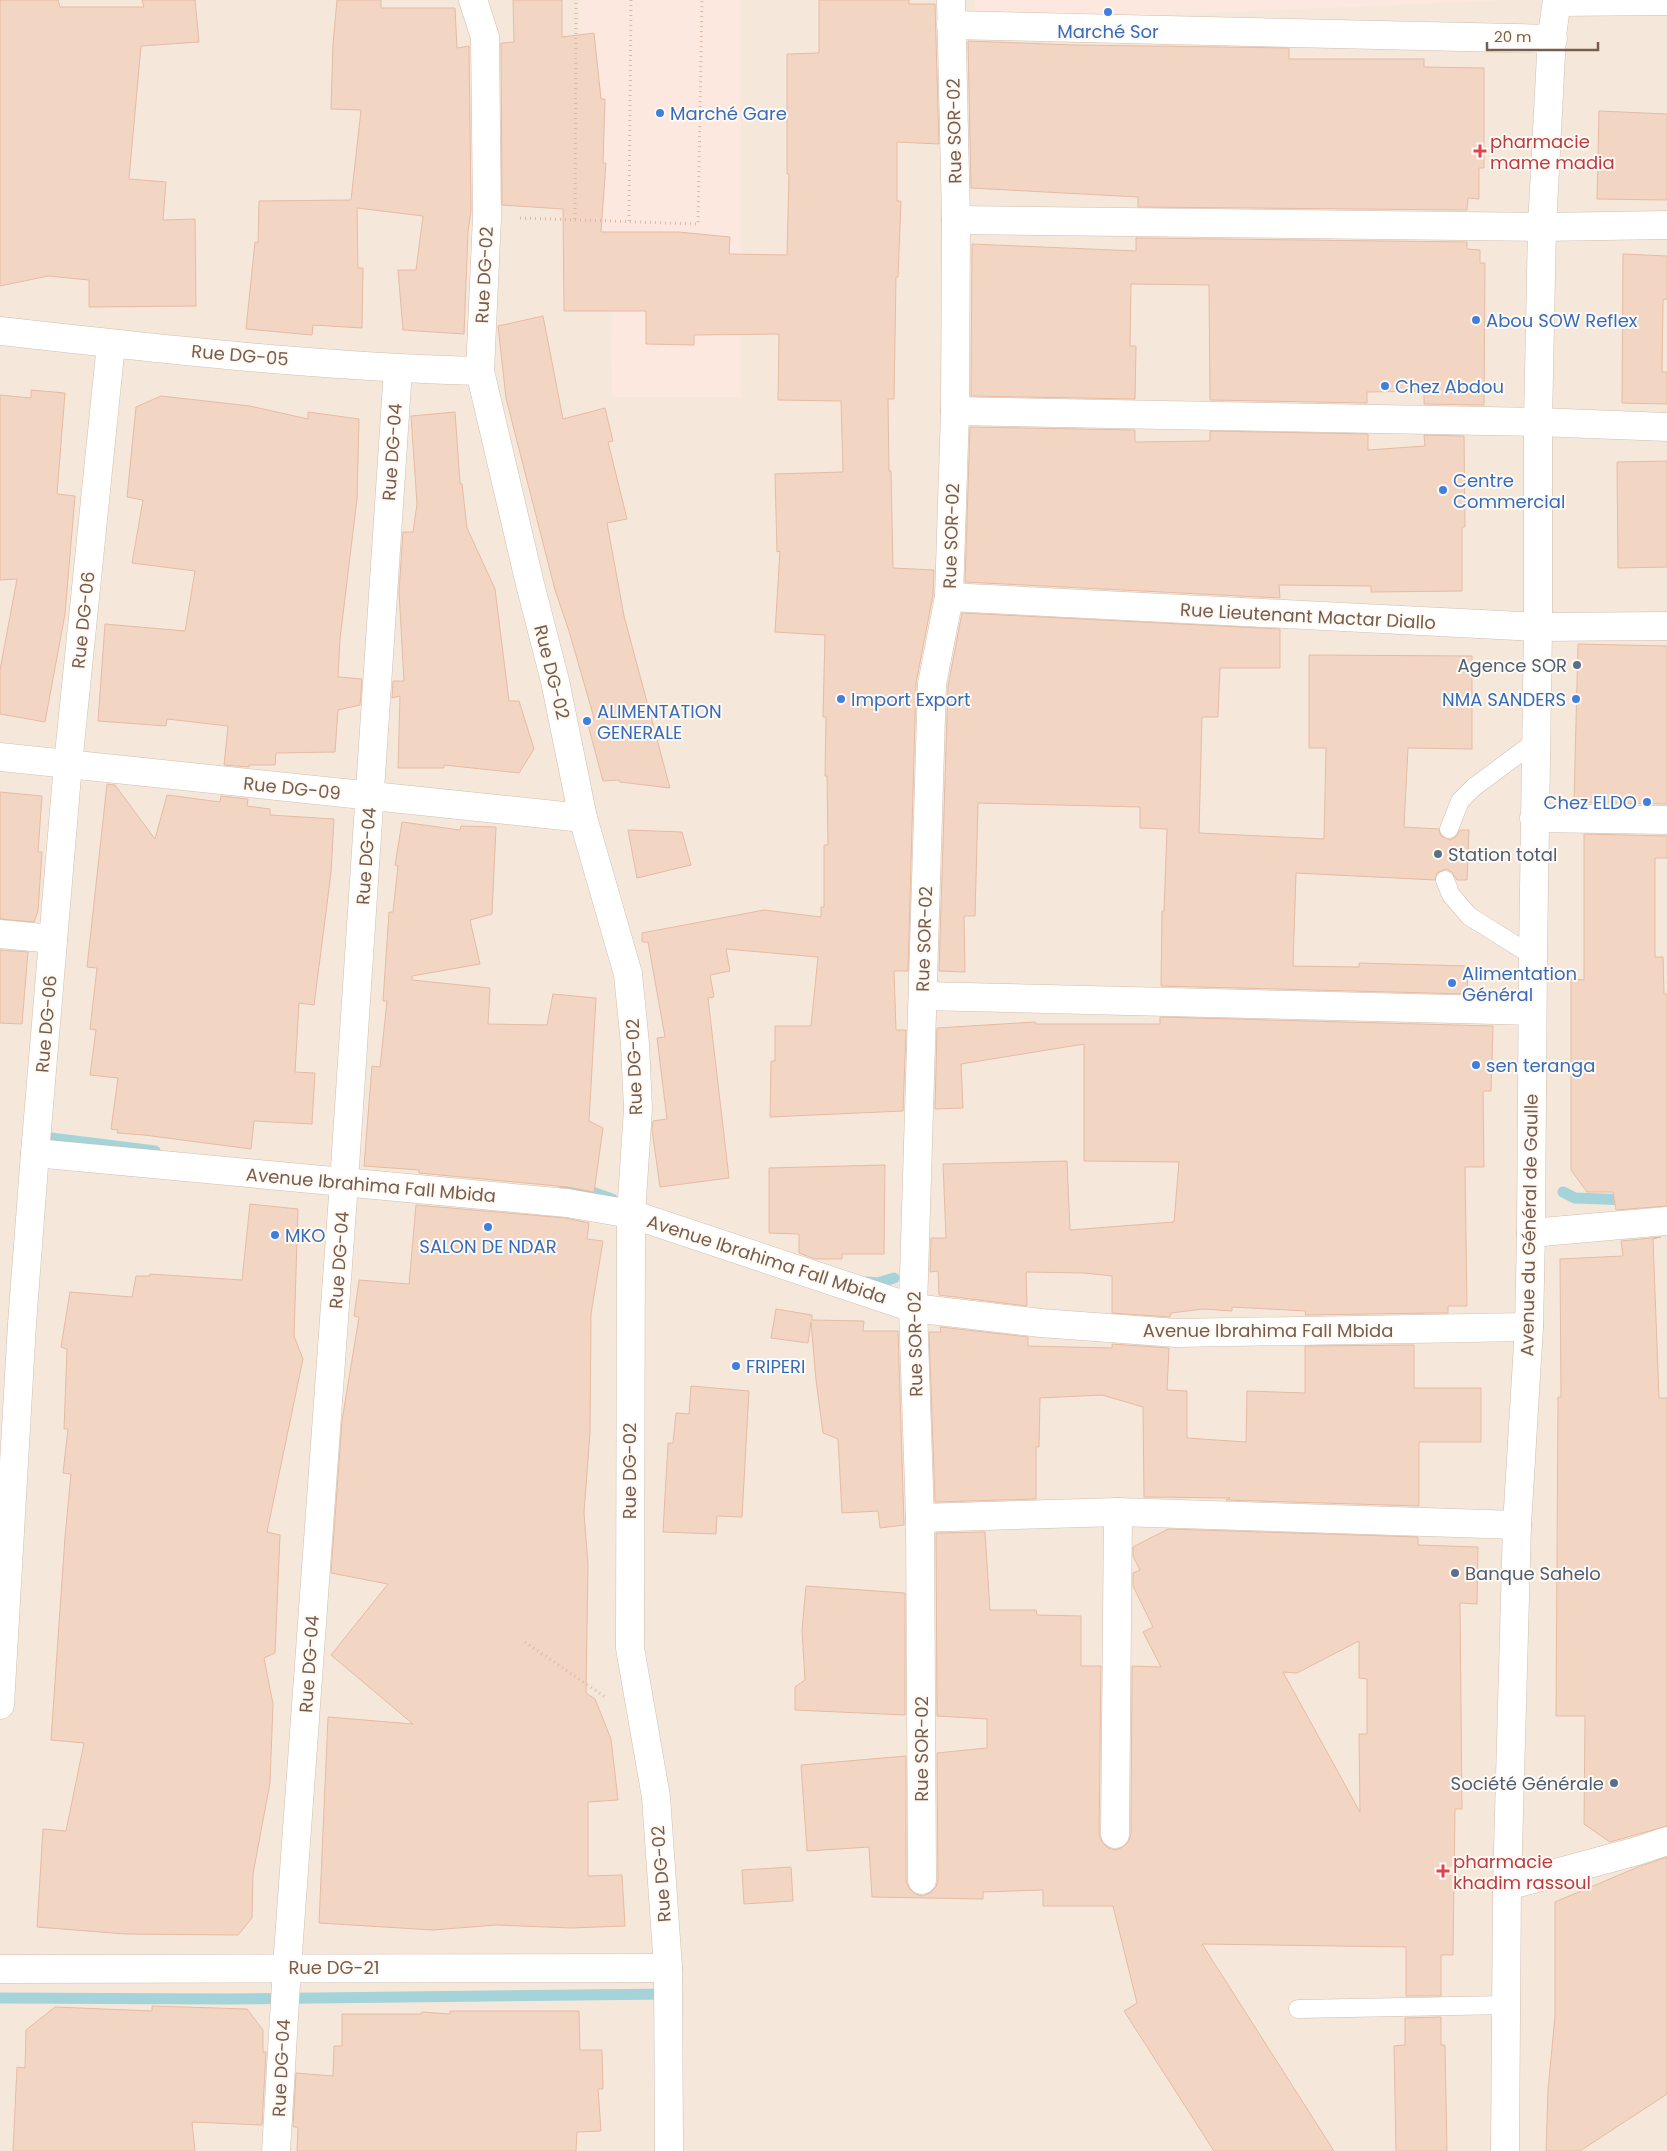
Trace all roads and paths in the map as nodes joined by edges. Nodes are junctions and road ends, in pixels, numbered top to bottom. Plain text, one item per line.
1 (473, 0) edge
2 (576, 0) edge
3 (631, 0) edge
4 (702, 0) edge
5 (1557, 1) edge
6 (1667, 1) edge
7 (951, 12) edge
8 (1553, 40) junction
9 (487, 217) junction
10 (576, 219) junction
11 (956, 220) junction
12 (629, 221) junction
13 (1667, 224) edge
14 (1542, 226) junction
15 (0, 331) edge
16 (111, 344) junction
17 (398, 369) junction
18 (480, 371) junction
19 (955, 411) junction
20 (1538, 422) junction
21 (1667, 427) edge
22 (949, 598) junction
23 (1667, 626) edge
24 (1538, 627) junction
25 (1536, 741) junction
26 (0, 757) edge
27 (68, 764) junction
28 (370, 796) junction
29 (584, 818) junction
30 (1534, 818) junction
31 (1667, 820) edge
32 (1449, 829) dead end
33 (1445, 880) dead end
34 (0, 934) edge
35 (53, 939) junction
36 (1533, 956) junction
37 (923, 996) junction
38 (1532, 1011) junction
39 (36, 1153) junction
40 (344, 1182) junction
41 (630, 1214) junction
42 (1667, 1221) edge
43 (1531, 1233) junction
44 (913, 1308) junction
45 (11, 1324) edge
46 (1529, 1327) junction
47 (1118, 1512) junction
48 (920, 1518) junction
49 (1517, 1525) junction
50 (525, 1642) dead end
51 (0, 1705) edge
52 (644, 1724) junction
53 (1115, 1834) dead end
54 (1667, 1841) edge
55 (922, 1880) dead end
56 (1507, 1886) junction
57 (287, 1967) junction
58 (0, 1968) edge
59 (668, 1968) junction
60 (1506, 2005) junction
61 (1298, 2008) dead end
62 (276, 2151) edge
63 (669, 2151) edge
64 (1505, 2151) edge

1 - 9 street, Rue DG-02
2 - 10 path
3 - 12 path
4 - 12 path
5 - 6 street
5 - 8 street, Avenue du Général de Gaulle
7 - 8 street
7 - 11 street, Rue SOR-02
8 - 14 street, Avenue du Général de Gaulle
9 - 10 path
9 - 18 street, Rue DG-02
10 - 12 path
11 - 14 street
11 - 19 street, Rue SOR-02
13 - 14 street
14 - 20 street, Avenue du Général de Gaulle
15 - 16 street, Rue DG-05
16 - 17 street, Rue DG-05
16 - 27 street, Rue DG-06
17 - 18 street, Rue DG-05
17 - 28 street, Rue DG-04
18 - 29 street, Rue DG-02
19 - 20 street
19 - 22 street, Rue SOR-02
20 - 21 street
20 - 24 street, Avenue du Général de Gaulle
22 - 24 street, Rue Lieutenant Mactar Diallo
22 - 37 street, Rue SOR-02
23 - 24 street, Rue Lieutenant Mactar Diallo
24 - 25 street, Avenue du Général de Gaulle
25 - 30 street, Avenue du Général de Gaulle
25 - 32 lane
26 - 27 street, Rue DG-09
27 - 28 street, Rue DG-09
27 - 35 street, Rue DG-06
28 - 29 street, Rue DG-09
28 - 40 street, Rue DG-04
29 - 41 street, Rue DG-02
30 - 31 street
30 - 36 street, Avenue du Général de Gaulle
33 - 36 lane
34 - 35 street
35 - 39 street, Rue DG-06
36 - 38 street, Avenue du Général de Gaulle
37 - 38 street
37 - 44 street, Rue SOR-02
38 - 43 street, Avenue du Général de Gaulle
39 - 40 street, Avenue Ibrahima Fall Mbida
39 - 45 street, Rue DG-06
40 - 41 street, Avenue Ibrahima Fall Mbida
40 - 57 street, Rue DG-04
41 - 44 street, Avenue Ibrahima Fall Mbida
41 - 52 street, Rue DG-02
42 - 43 street
43 - 46 street, Avenue du Général de Gaulle
44 - 46 street, Avenue Ibrahima Fall Mbida
44 - 48 street, Rue SOR-02
45 - 51 street, Rue DG-06
46 - 49 street, Avenue du Général de Gaulle
47 - 48 street
47 - 49 street
47 - 53 street
48 - 55 street, Rue SOR-02
49 - 56 street, Avenue du Général de Gaulle
50 - 52 path
52 - 59 street, Rue DG-02
54 - 56 street
56 - 60 street, Avenue du Général de Gaulle
57 - 58 street, Rue DG-21
57 - 59 street, Rue DG-21
57 - 62 street, Rue DG-04
59 - 63 street, Rue DG-02
60 - 61 lane
60 - 64 street, Avenue du Général de Gaulle

